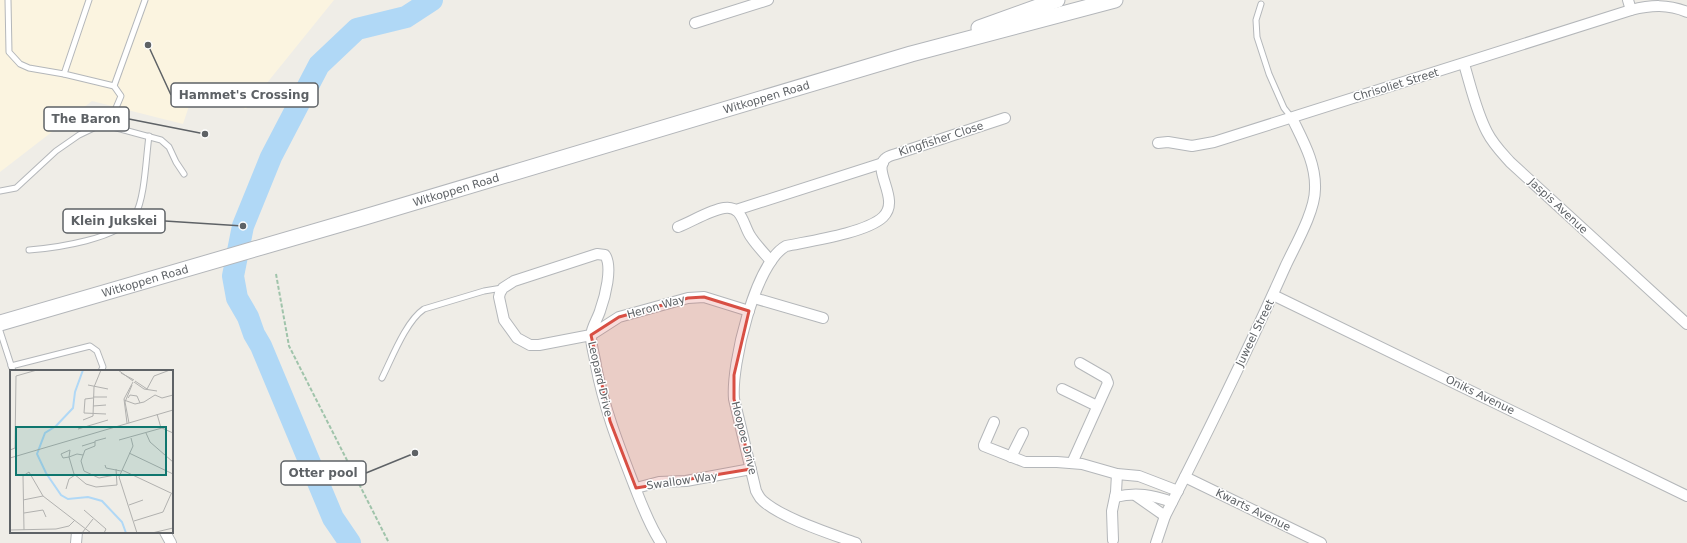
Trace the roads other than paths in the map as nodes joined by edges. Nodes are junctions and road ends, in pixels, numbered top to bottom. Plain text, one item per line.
1 (8, 0) edge
2 (89, 0) edge
3 (144, 0) edge
4 (768, 0) edge
5 (1057, 0) edge
6 (1115, 0) edge
7 (1261, 4) dead end
8 (1630, 5) edge
9 (1687, 12) edge
10 (695, 23) dead end
11 (911, 54) junction
12 (1464, 64) junction
13 (64, 74) junction
14 (114, 86) junction
15 (1005, 118) dead end
16 (1292, 118) junction
17 (102, 124) junction
18 (149, 136) junction
19 (1158, 143) dead end
20 (883, 163) junction
21 (184, 174) dead end
22 (0, 191) edge
23 (736, 210) junction
24 (678, 228) dead end
25 (29, 250) dead end
26 (771, 261) junction
27 (503, 288) junction
28 (1273, 295) junction
29 (754, 298) junction
30 (749, 311) junction
31 (823, 318) dead end
32 (0, 323) edge
33 (1687, 324) edge
34 (0, 331) edge
35 (590, 335) junction
36 (1080, 362) dead end
37 (12, 368) edge
38 (102, 370) edge
39 (382, 378) dead end
40 (1062, 389) dead end
41 (1097, 406) junction
42 (994, 422) dead end
43 (1023, 433) dead end
44 (1011, 457) junction
45 (1072, 463) junction
46 (751, 469) junction
47 (1117, 474) junction
48 (1185, 477) junction
49 (636, 488) junction
50 (1178, 491) junction
51 (1133, 493) junction
52 (1687, 496) edge
53 (1115, 497) junction
54 (1172, 502) junction
55 (1165, 516) junction
56 (77, 533) edge
57 (166, 533) edge
58 (659, 542) edge
59 (1112, 542) edge
60 (76, 543) edge
61 (171, 543) edge
62 (856, 543) edge
63 (1156, 543) edge
64 (1321, 543) edge

1 - 13 lane
2 - 13 lane
3 - 14 lane
4 - 10 street
5 - 11 main road, Witkoppen Road
6 - 11 main road, Witkoppen Road
7 - 16 lane
8 - 9 street, Chrisoliet Street
8 - 12 street, Chrisoliet Street
11 - 32 main road, Witkoppen Road
12 - 16 street, Chrisoliet Street
12 - 33 street, Jaspis Avenue
13 - 14 lane
14 - 17 lane
15 - 20 street, Kingfisher Close
16 - 19 street, Chrisoliet Street
16 - 28 street, Juweel Street
17 - 18 lane
17 - 22 lane
18 - 21 lane
18 - 25 lane
20 - 23 street, Kingfisher Close
20 - 26 street, Hoopoe Drive
23 - 24 street, Kingfisher Close
23 - 26 street
26 - 29 street, Hoopoe Drive
27 - 35 street
27 - 35 street, Leopard Drive
27 - 39 lane
28 - 48 street, Juweel Street
28 - 52 street, Oniks Avenue
29 - 30 street, Hoopoe Drive
29 - 31 street
30 - 35 street, Heron Way
30 - 46 street, Hoopoe Drive
34 - 37 lane
35 - 49 street, Leopard Drive
36 - 41 street
37 - 38 lane
40 - 41 street
41 - 45 street
42 - 44 street
43 - 44 street
44 - 45 street
45 - 47 street
46 - 49 street, Swallow Way
46 - 62 street, Hoopoe Drive
47 - 50 street
47 - 53 street
48 - 50 street, Juweel Street
48 - 64 street, Kwarts Avenue
49 - 58 street, Leopard Drive
50 - 54 street, Juweel Street
51 - 53 street
51 - 54 street
51 - 55 street
53 - 59 street
54 - 55 street, Juweel Street
55 - 63 street, Juweel Street
56 - 60 street
57 - 61 street

